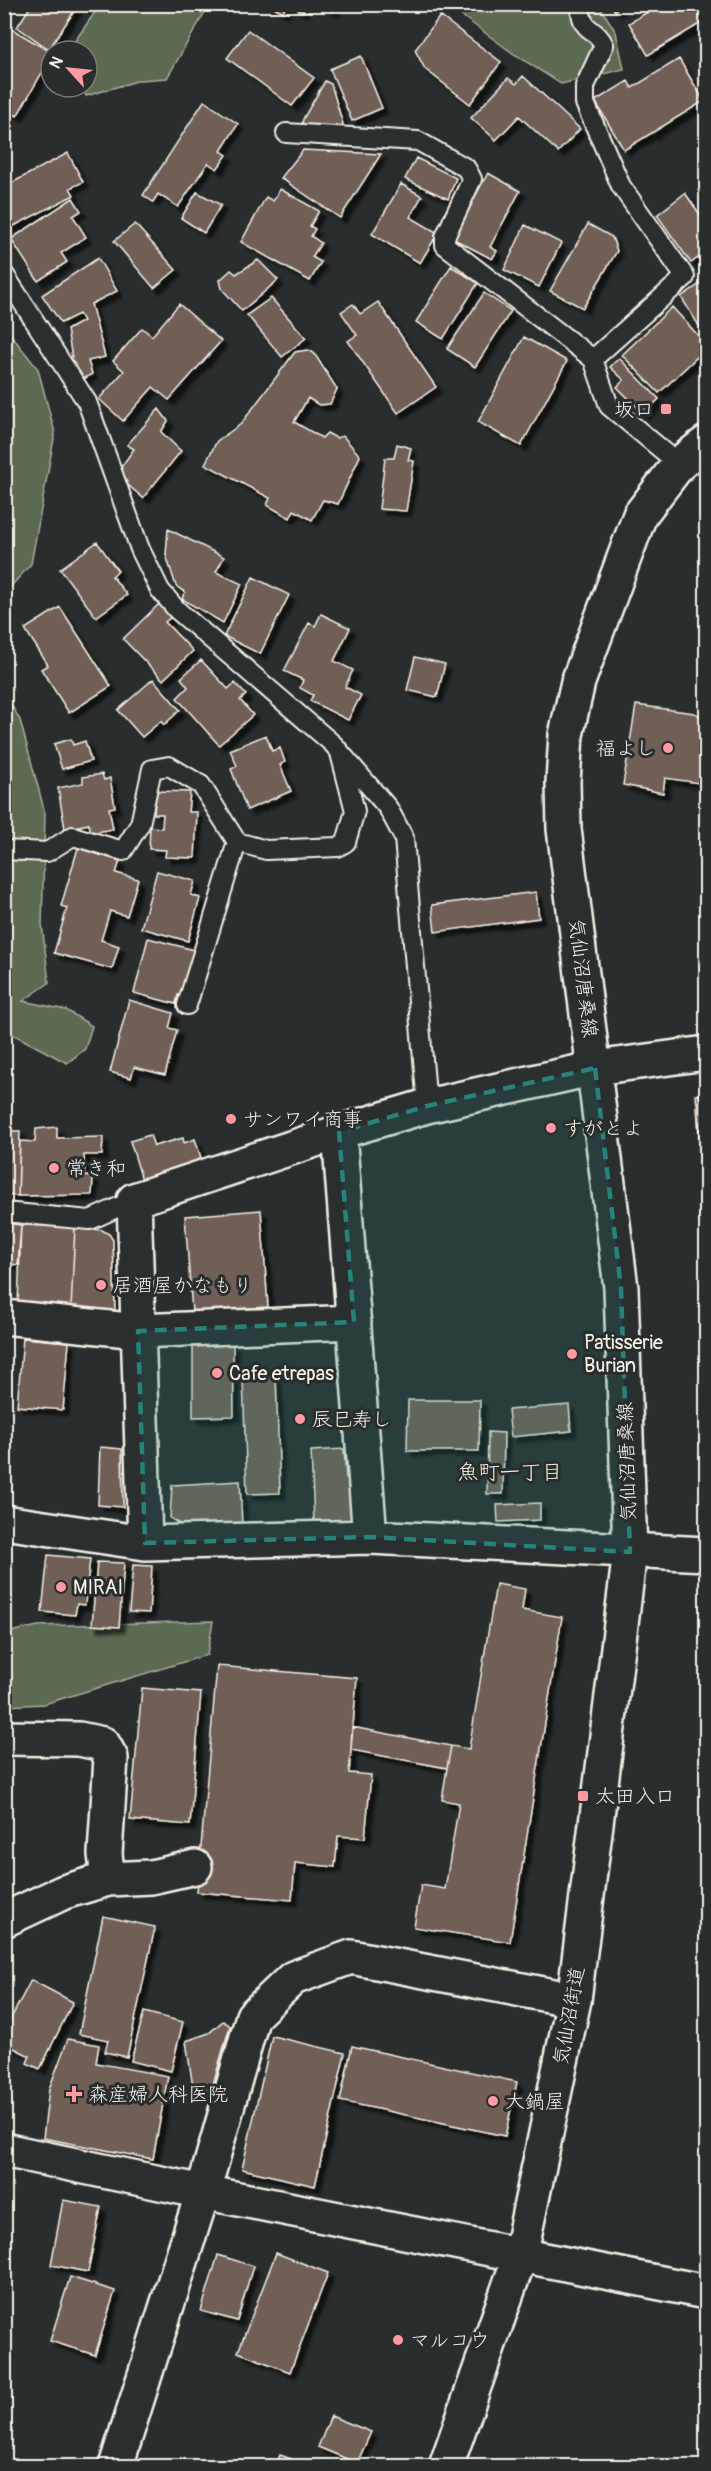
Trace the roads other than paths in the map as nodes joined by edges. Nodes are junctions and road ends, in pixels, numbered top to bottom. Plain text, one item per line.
1 (580, 4) edge
2 (286, 133) dead end
3 (4, 274) edge
4 (593, 359) junction
5 (706, 442) edge
6 (680, 464) junction
7 (339, 751) junction
8 (237, 842) junction
9 (4, 850) edge
10 (187, 1005) dead end
11 (706, 1053) edge
12 (595, 1068) junction
13 (427, 1106) junction
14 (339, 1132) junction
15 (134, 1200) junction
16 (4, 1212) edge
17 (4, 1317) edge
18 (354, 1322) junction
19 (138, 1331) junction
20 (4, 1522) edge
21 (370, 1537) junction
22 (145, 1543) junction
23 (630, 1552) junction
24 (706, 1554) edge
25 (4, 1738) edge
26 (195, 1867) dead end
27 (108, 1879) junction
28 (4, 1920) edge
29 (574, 2000) junction
30 (4, 2150) edge
31 (203, 2192) junction
32 (520, 2256) junction
33 (706, 2292) edge
34 (116, 2466) edge
35 (446, 2466) edge

1 - 4 lane
2 - 4 lane
3 - 7 lane
4 - 6 lane
5 - 6 street, 気仙沼唐桑線
6 - 12 street, 気仙沼唐桑線
7 - 8 lane
7 - 13 lane
8 - 9 lane
8 - 10 lane
11 - 12 street
12 - 13 street
12 - 23 street, 気仙沼唐桑線
13 - 14 street
14 - 15 street
14 - 18 street
15 - 16 lane
15 - 19 street
17 - 19 street
18 - 19 street
18 - 21 street
19 - 22 street
20 - 22 street
21 - 22 street
21 - 23 street
23 - 24 street
23 - 29 street, 気仙沼街道
25 - 27 street
26 - 27 street
27 - 28 street
29 - 31 street
29 - 32 street, 気仙沼街道
30 - 31 street
31 - 32 street
31 - 34 street
32 - 33 street
32 - 35 street, 気仙沼街道

